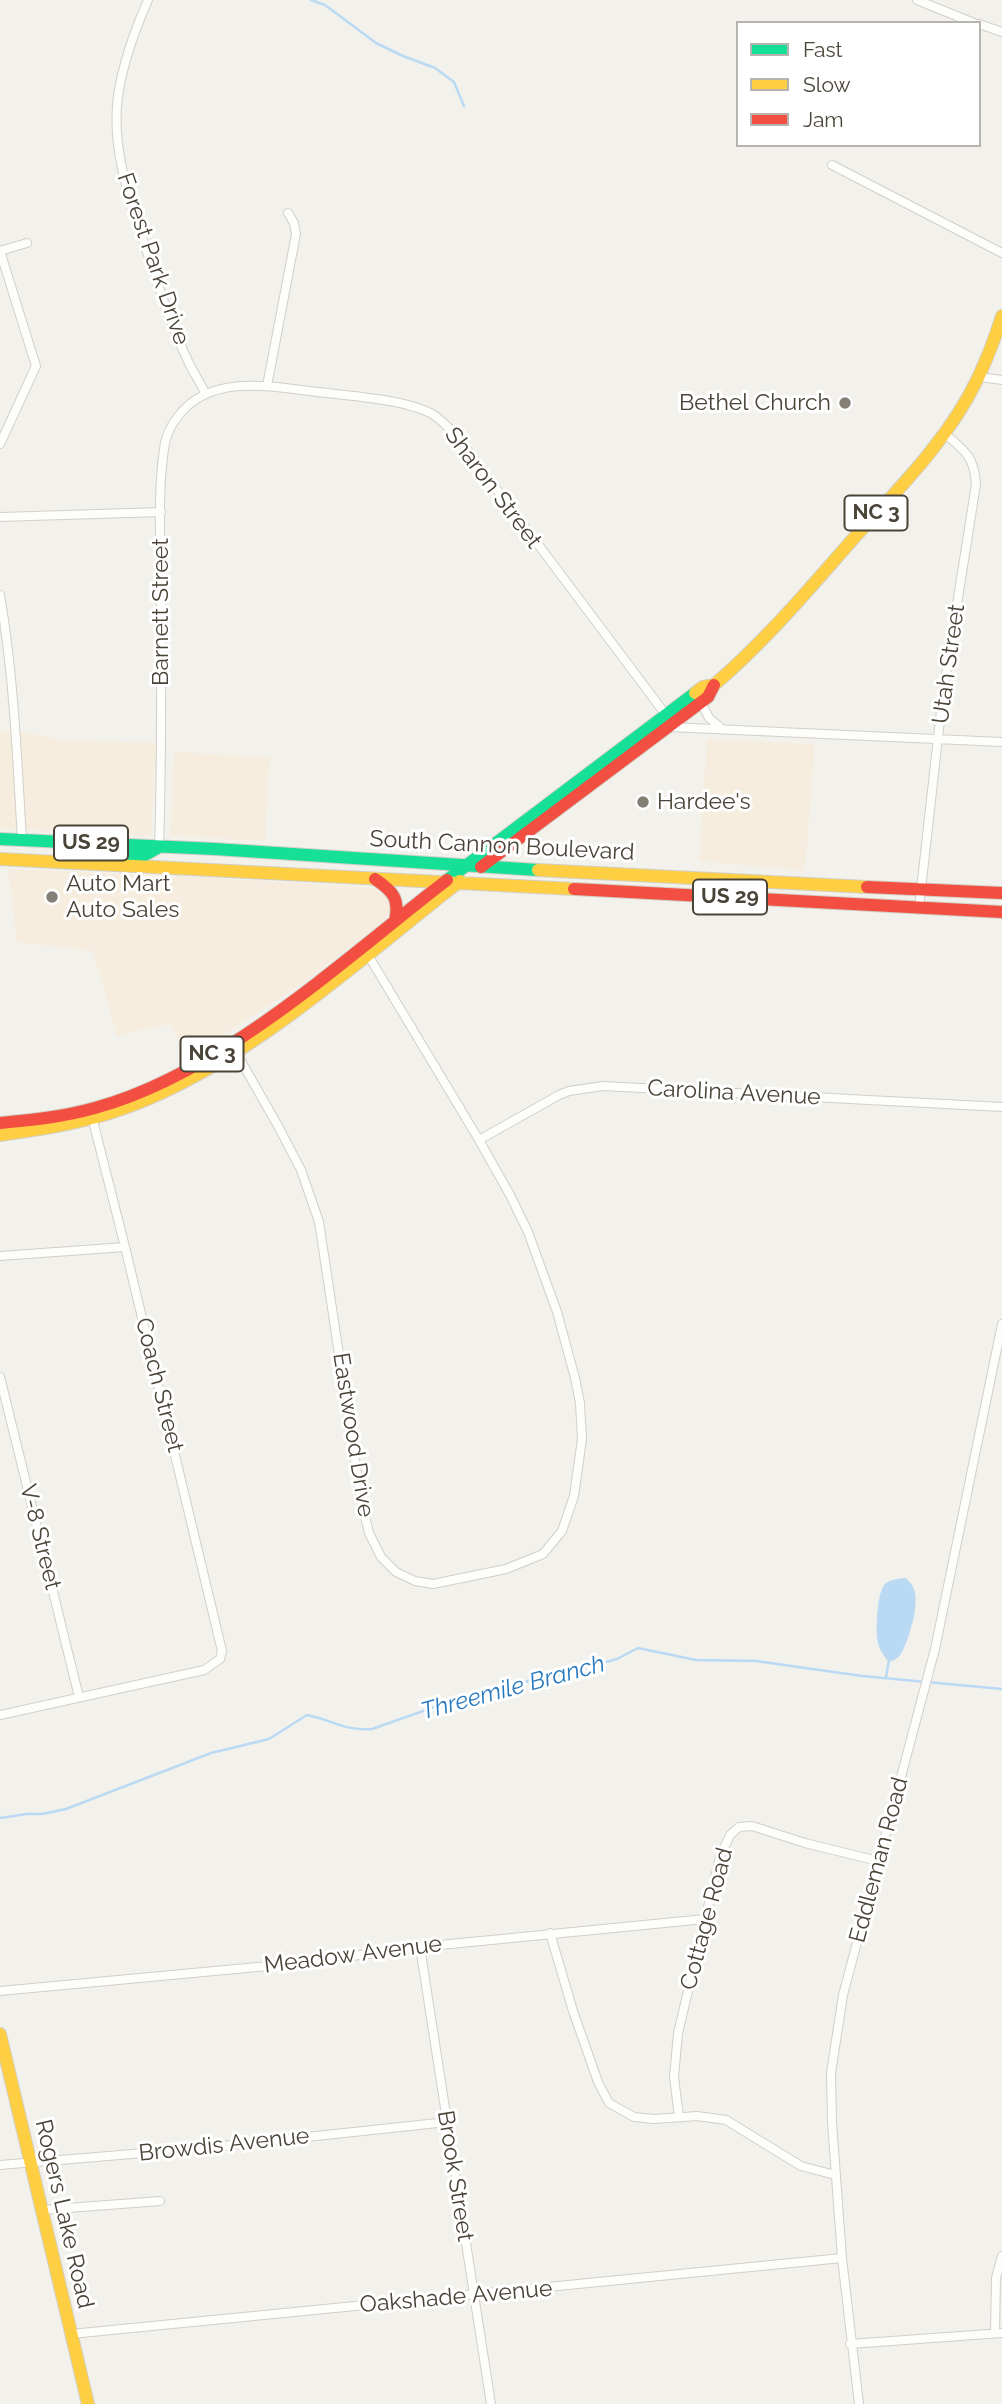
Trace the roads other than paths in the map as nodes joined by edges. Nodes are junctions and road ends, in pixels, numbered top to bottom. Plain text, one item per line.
1 (148, 0) edge
2 (917, 0) edge
3 (969, 21) edge
4 (981, 25) edge
5 (1002, 32) edge
6 (832, 165) dead end
7 (288, 214) dead end
8 (27, 243) dead end
9 (0, 251) edge
10 (1002, 253) edge
11 (1002, 316) edge
12 (980, 377) junction
13 (1002, 380) edge
14 (267, 386) junction
15 (205, 393) junction
16 (945, 434) junction
17 (0, 443) edge
18 (160, 512) junction
19 (0, 517) edge
20 (0, 595) edge
21 (714, 685) junction
22 (701, 702) junction
23 (667, 721) junction
24 (723, 729) junction
25 (939, 740) junction
26 (1002, 742) edge
27 (0, 839) edge
28 (22, 839) junction
29 (159, 847) junction
30 (0, 859) edge
31 (89, 864) junction
32 (465, 866) junction
33 (481, 867) junction
34 (374, 879) junction
35 (444, 882) junction
36 (458, 883) junction
37 (921, 888) junction
38 (1002, 893) edge
39 (919, 907) junction
40 (1002, 912) edge
41 (395, 921) junction
42 (368, 955) junction
43 (233, 1048) junction
44 (1002, 1107) edge
45 (91, 1115) junction
46 (0, 1122) edge
47 (0, 1135) edge
48 (479, 1140) junction
49 (125, 1247) junction
50 (0, 1256) edge
51 (1002, 1324) edge
52 (0, 1377) edge
53 (79, 1697) junction
54 (0, 1715) edge
55 (878, 1861) junction
56 (705, 1919) junction
57 (550, 1933) junction
58 (420, 1947) junction
59 (0, 1991) edge
60 (0, 2034) edge
61 (679, 2117) junction
62 (447, 2122) junction
63 (30, 2163) junction
64 (0, 2165) edge
65 (835, 2175) junction
66 (160, 2202) dead end
67 (41, 2210) junction
68 (1002, 2256) edge
69 (842, 2258) junction
70 (474, 2295) junction
71 (998, 2333) edge
72 (71, 2334) junction
73 (850, 2344) junction
74 (88, 2404) edge
75 (491, 2404) edge
76 (859, 2404) edge

1 - 15 street, Forest Park Drive
2 - 3 street
4 - 5 street
6 - 10 street
7 - 14 street
8 - 9 street
9 - 17 street
11 - 12 main road, NC 3
12 - 13 street
12 - 16 main road, NC 3
14 - 15 street, Sharon Street
14 - 23 street, Sharon Street
15 - 18 street, Barnett Street
16 - 21 main road, NC 3
16 - 25 street, Utah Street
18 - 19 street
18 - 29 street, Barnett Street
20 - 28 street
21 - 22 main road, NC 3
21 - 23 main road, NC 3
22 - 23 main road, NC 3
22 - 24 street
23 - 24 street
23 - 32 main road, NC 3
23 - 33 main road, NC 3
24 - 25 street
25 - 26 street
25 - 37 street, Utah Street
27 - 28 main road, South Cannon Boulevard / US 29
28 - 29 main road, South Cannon Boulevard / US 29
29 - 31 main road, US 29
29 - 32 main road, South Cannon Boulevard / US 29
30 - 31 main road, South Cannon Boulevard / US 29
31 - 34 main road, South Cannon Boulevard / US 29
32 - 33 main road, South Cannon Boulevard / US 29
32 - 35 main road, NC 3
33 - 36 main road, NC 3
33 - 37 main road, South Cannon Boulevard / US 29
34 - 35 main road, South Cannon Boulevard / US 29
34 - 41 main road
35 - 36 main road, South Cannon Boulevard / US 29
35 - 41 main road, NC 3
36 - 39 main road, South Cannon Boulevard / US 29
36 - 42 main road, NC 3
37 - 38 main road, South Cannon Boulevard / US 29
37 - 39 street, Utah Street
39 - 40 main road, South Cannon Boulevard / US 29
41 - 43 main road, NC 3
42 - 43 main road, NC 3
42 - 48 street, Eastwood Drive
43 - 45 main road, NC 3
43 - 48 street, Eastwood Drive
44 - 48 street, Carolina Avenue
45 - 46 main road, NC 3
45 - 47 main road, NC 3
45 - 49 street, Coach Street
49 - 50 street
49 - 53 street, Coach Street
51 - 55 street, Eddleman Road
52 - 53 street, V-8 Street
53 - 54 street
55 - 56 street, Cottage Road
55 - 65 street, Eddleman Road
56 - 57 street, Meadow Avenue
56 - 61 street, Cottage Road
57 - 58 street, Meadow Avenue
57 - 61 street
58 - 59 street, Meadow Avenue
58 - 62 street, Brook Street
60 - 63 main road, Rogers Lake Road
61 - 65 street
62 - 63 street, Browdis Avenue
62 - 70 street, Brook Street
63 - 64 street, Browdis Avenue
63 - 67 main road, Rogers Lake Road
65 - 69 street, Eddleman Road
66 - 67 street
67 - 72 main road, Rogers Lake Road
68 - 71 street
69 - 70 street, Oakshade Avenue
69 - 73 street, Eddleman Road
70 - 72 street, Oakshade Avenue
70 - 75 street, Brook Street
71 - 73 street
72 - 74 main road, Rogers Lake Road
73 - 76 street, Eddleman Road

